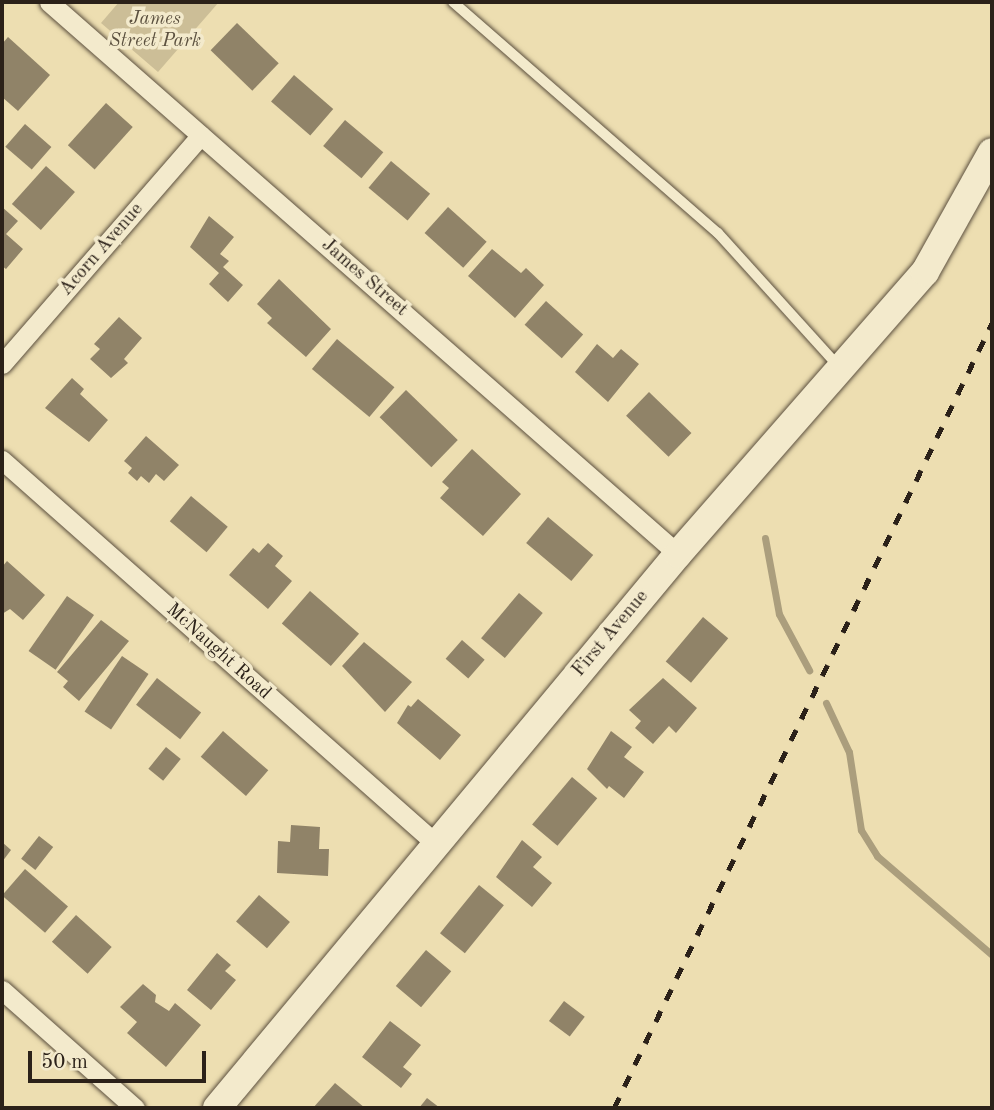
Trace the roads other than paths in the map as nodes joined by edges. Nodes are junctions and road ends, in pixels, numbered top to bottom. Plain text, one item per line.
1 (49, 2) edge
2 (453, 2) edge
3 (201, 135) junction
4 (992, 152) edge
5 (2, 364) edge
6 (843, 371) junction
7 (2, 460) edge
8 (678, 554) junction
9 (435, 843) junction
10 (2, 990) edge
11 (135, 1108) edge
12 (217, 1108) edge

1 - 3 street, James Street
2 - 6 lane
3 - 5 street, Acorn Avenue
3 - 8 street, James Street
4 - 6 street, First Avenue
6 - 8 street, First Avenue
7 - 9 street, McNaught Road
8 - 9 street, First Avenue
9 - 12 street, First Avenue
10 - 11 street

